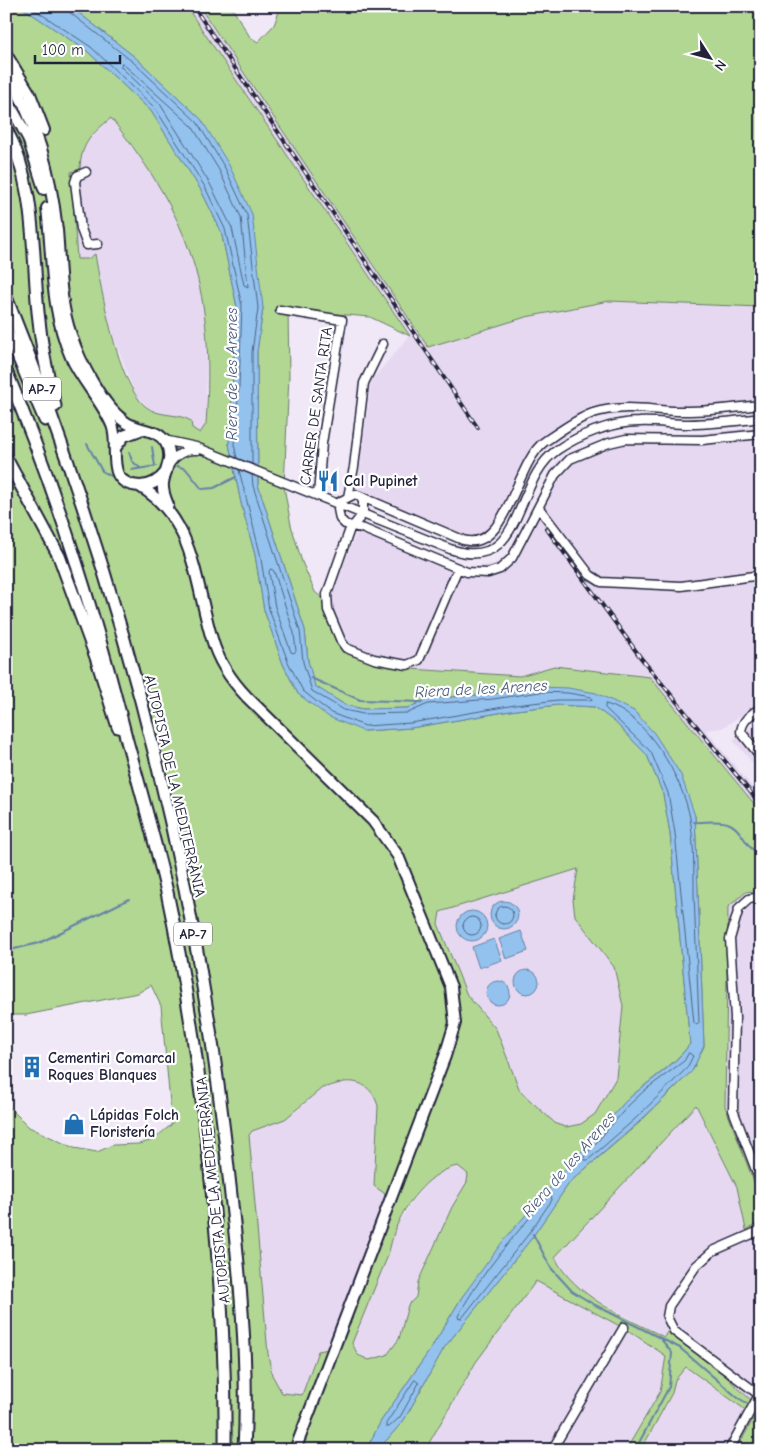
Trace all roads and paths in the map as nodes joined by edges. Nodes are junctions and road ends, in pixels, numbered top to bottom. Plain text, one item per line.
1 (6, 54) edge
2 (6, 70) edge
3 (6, 98) edge
4 (6, 129) edge
5 (86, 172) dead end
6 (57, 229) junction
7 (98, 244) dead end
8 (6, 297) edge
9 (280, 310) dead end
10 (6, 328) edge
11 (383, 344) dead end
12 (6, 371) edge
13 (761, 405) edge
14 (761, 418) edge
15 (146, 430) junction
16 (761, 434) edge
17 (164, 440) junction
18 (114, 449) junction
19 (206, 451) junction
20 (6, 458) edge
21 (167, 469) junction
22 (75, 482) junction
23 (139, 486) junction
24 (78, 494) junction
25 (318, 496) junction
26 (354, 496) junction
27 (339, 505) junction
28 (381, 506) junction
29 (538, 508) junction
30 (169, 511) junction
31 (358, 519) junction
32 (458, 568) junction
33 (761, 575) edge
34 (761, 708) edge
35 (128, 743) junction
36 (761, 757) edge
37 (761, 897) edge
38 (761, 1183) edge
39 (761, 1230) edge
40 (750, 1236) junction
41 (761, 1236) edge
42 (624, 1327) dead end
43 (760, 1396) edge
44 (225, 1450) edge
45 (244, 1450) edge
46 (295, 1450) edge
47 (552, 1450) edge
48 (730, 1450) edge

1 - 6 main road
2 - 6 main road
3 - 18 main road
4 - 22 highway
5 - 7 street
6 - 15 main road
8 - 22 highway, AUTOPISTA DE LA MEDITERRÀNIA / AP-7
9 - 25 street, CARRER DE SANTA RITA
10 - 24 highway
11 - 26 street
12 - 35 highway, AUTOPISTA DE LA MEDITERRÀNIA / AP-7
13 - 28 street
14 - 31 street
15 - 17 main road
15 - 18 main road
16 - 29 street
17 - 19 street
17 - 21 main road
18 - 23 main road
19 - 21 street
19 - 25 street
20 - 35 highway
21 - 23 main road
21 - 30 main road
22 - 24 highway, AUTOPISTA DE LA MEDITERRÀNIA / AP-7
23 - 30 main road
24 - 45 highway, AUTOPISTA DE LA MEDITERRÀNIA / AP-7
25 - 27 street
26 - 27 street
26 - 28 street
26 - 31 street
27 - 31 street
27 - 31 street
28 - 31 street
29 - 32 street
29 - 33 street
30 - 46 main road
31 - 32 street
31 - 32 street
34 - 36 street
35 - 44 highway, AUTOPISTA DE LA MEDITERRÀNIA / AP-7
37 - 38 street
39 - 40 street
40 - 41 street
40 - 43 street
42 - 47 street
43 - 48 street

